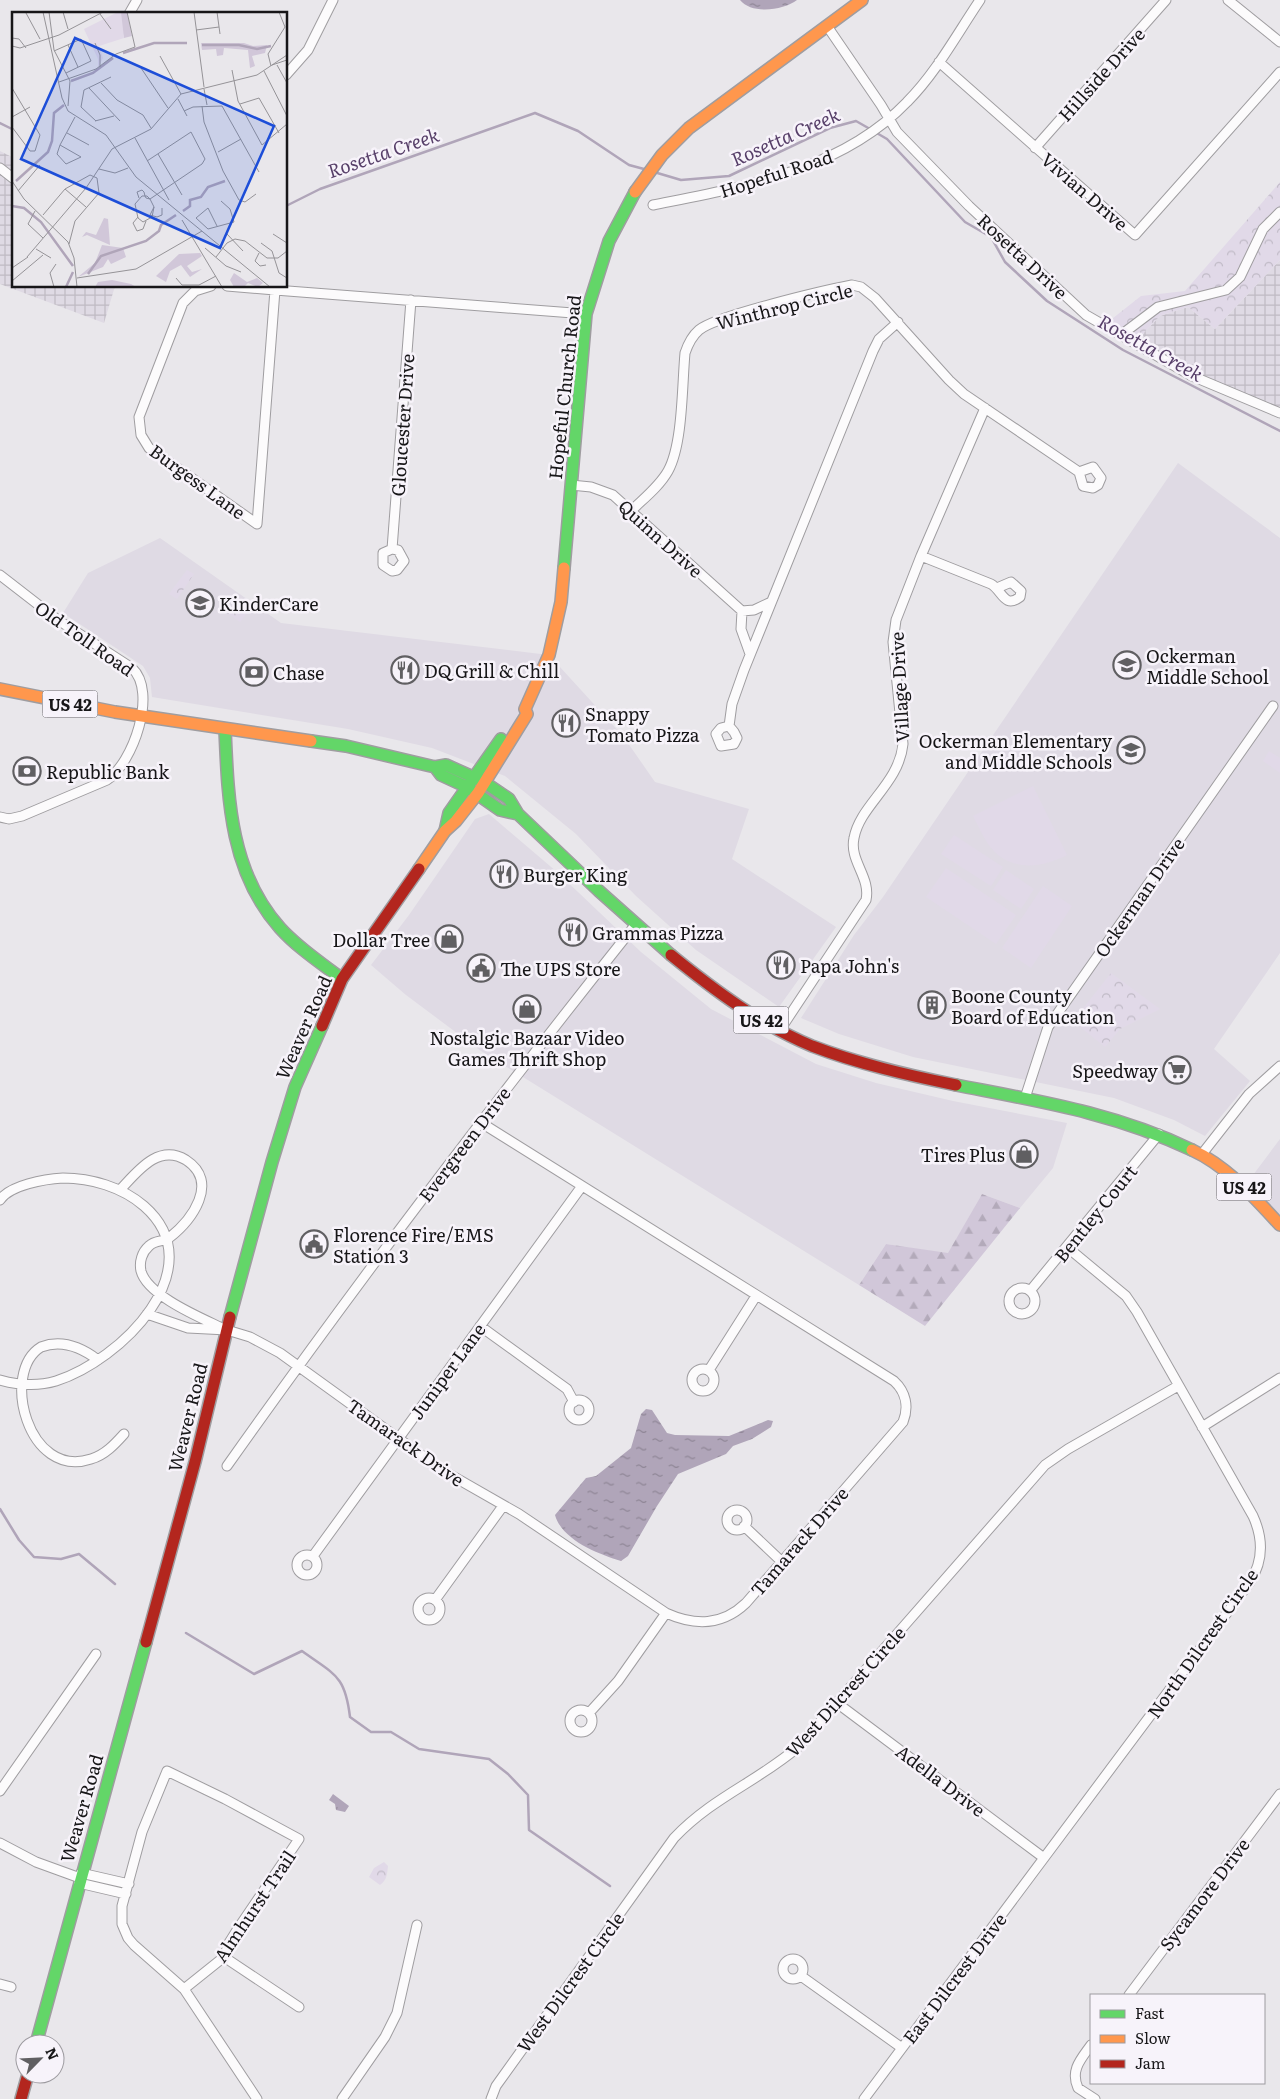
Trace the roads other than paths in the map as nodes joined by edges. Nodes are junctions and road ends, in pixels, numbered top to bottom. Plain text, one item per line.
1 (137, 0) edge
2 (333, 0) edge
3 (862, 0) edge
4 (980, 0) edge
5 (1166, 0) edge
6 (1228, 0) edge
7 (130, 12) edge
8 (827, 26) junction
9 (1280, 42) edge
10 (939, 62) junction
11 (1280, 72) edge
12 (288, 73) edge
13 (889, 120) junction
14 (1035, 148) junction
15 (0, 168) edge
16 (12, 177) edge
17 (653, 205) dead end
18 (1280, 212) edge
19 (206, 288) edge
20 (251, 288) edge
21 (275, 290) junction
22 (411, 300) junction
23 (586, 314) junction
24 (898, 322) junction
25 (1120, 335) junction
26 (984, 408) junction
27 (1280, 413) edge
28 (1078, 472) dead end
29 (571, 485) junction
30 (631, 511) junction
31 (392, 549) dead end
32 (921, 556) junction
33 (0, 575) edge
34 (997, 588) dead end
35 (771, 602) junction
36 (742, 611) junction
37 (750, 654) junction
38 (0, 689) edge
39 (1273, 706) dead end
40 (141, 715) junction
41 (729, 726) dead end
42 (225, 729) junction
43 (435, 767) junction
44 (479, 779) junction
45 (472, 791) junction
46 (518, 814) junction
47 (0, 817) edge
48 (636, 924) junction
49 (342, 979) junction
50 (780, 1030) junction
51 (1280, 1066) edge
52 (1025, 1098) junction
53 (480, 1122) junction
54 (1159, 1134) junction
55 (1202, 1154) junction
56 (582, 1186) junction
57 (120, 1190) junction
58 (0, 1200) edge
59 (1280, 1225) edge
60 (168, 1239) junction
61 (1067, 1247) junction
62 (1030, 1291) dead end
63 (160, 1294) junction
64 (756, 1296) junction
65 (147, 1314) junction
66 (480, 1326) junction
67 (227, 1330) junction
68 (98, 1360) junction
69 (18, 1364) dead end
70 (298, 1365) junction
71 (709, 1370) dead end
72 (1280, 1378) edge
73 (11, 1379) junction
74 (0, 1380) edge
75 (1178, 1386) junction
76 (11, 1394) dead end
77 (574, 1402) dead end
78 (14, 1410) dead end
79 (1202, 1427) junction
80 (124, 1434) dead end
81 (398, 1438) junction
82 (227, 1466) dead end
83 (503, 1506) junction
84 (744, 1526) dead end
85 (313, 1556) dead end
86 (781, 1560) junction
87 (435, 1600) dead end
88 (666, 1613) junction
89 (96, 1654) dead end
90 (838, 1703) junction
91 (588, 1713) dead end
92 (0, 1791) edge
93 (1280, 1794) edge
94 (0, 1842) edge
95 (1044, 1858) junction
96 (80, 1878) junction
97 (129, 1884) junction
98 (126, 1894) junction
99 (416, 1925) dead end
100 (224, 1957) junction
101 (801, 1976) dead end
102 (0, 1984) edge
103 (11, 1987) dead end
104 (184, 1989) junction
105 (1130, 1994) edge
106 (299, 2007) dead end
107 (39, 2034) edge
108 (1090, 2046) edge
109 (902, 2048) junction
110 (25, 2084) edge
111 (21, 2099) edge
112 (257, 2099) edge
113 (342, 2099) edge
114 (491, 2099) edge
115 (864, 2099) edge
116 (1094, 2099) edge

1 - 7 street
2 - 12 street
3 - 8 main road, Hopeful Church Road
4 - 10 street, Hopeful Road
5 - 14 street, Hillside Drive
6 - 9 street
8 - 13 street, Rosetta Drive
8 - 23 main road, Hopeful Church Road
10 - 13 street, Hopeful Road
10 - 14 street, Vivian Drive
11 - 14 street, Vivian Drive
13 - 17 street, Hopeful Road
13 - 25 street, Rosetta Drive
15 - 16 street
18 - 25 street
19 - 21 street, Burgess Lane
20 - 21 street
21 - 22 street
22 - 23 street
22 - 31 street, Gloucester Drive
23 - 29 main road, Hopeful Church Road
24 - 26 street, Winthrop Circle
24 - 30 street, Winthrop Circle
24 - 35 street
25 - 27 street, Rosetta Drive
26 - 28 street, Winthrop Circle
26 - 32 street, Village Drive
29 - 30 street, Quinn Drive
29 - 44 main road, Hopeful Church Road
30 - 36 street, Quinn Drive
32 - 34 street
32 - 50 street, Village Drive
33 - 40 street, Old Toll Road
35 - 36 street
35 - 37 street
36 - 37 street
37 - 41 street
38 - 40 main road, US 42
39 - 52 street, Ockerman Drive
40 - 42 main road, US 42
40 - 47 street, Old Toll Road
42 - 43 main road, US 42
42 - 49 main road
43 - 44 main road, US 42
43 - 45 main road, US 42
44 - 45 main road, Weaver Road
44 - 46 main road, US 42
45 - 46 main road, US 42
45 - 49 main road, Weaver Road
46 - 48 main road, US 42
48 - 50 main road, US 42
48 - 53 street, Evergreen Drive
49 - 67 main road, Weaver Road
50 - 52 main road, US 42
51 - 55 street
52 - 54 main road, US 42
53 - 56 street, Tamarack Drive
53 - 70 street, Evergreen Drive
54 - 55 main road, US 42
54 - 61 street, Bentley Court
55 - 59 main road, US 42
56 - 64 street, Tamarack Drive
56 - 66 street, Juniper Lane
57 - 58 street
57 - 60 street
57 - 60 street
60 - 63 street
60 - 63 street
61 - 62 street, Bentley Court
61 - 75 street, North Dilcrest Circle
63 - 65 street
63 - 67 street
64 - 71 street
64 - 86 street, Tamarack Drive
65 - 67 street
65 - 68 street
66 - 77 street
66 - 81 street, Juniper Lane
67 - 70 street, Tamarack Drive
67 - 96 main road, Weaver Road
68 - 69 street
68 - 73 street
70 - 81 street, Tamarack Drive
70 - 82 street, Evergreen Drive
72 - 79 street
73 - 74 street
73 - 76 street
75 - 79 street, North Dilcrest Circle
75 - 90 street, West Dilcrest Circle
78 - 80 street
79 - 95 street, North Dilcrest Circle
81 - 83 street, Tamarack Drive
81 - 85 street, Juniper Lane
83 - 87 street
83 - 88 street, Tamarack Drive
84 - 86 street
86 - 88 street, Tamarack Drive
88 - 91 street
89 - 92 street
90 - 95 street, Adella Drive
90 - 114 street, West Dilcrest Circle
93 - 105 street, Sycamore Drive
94 - 96 street
95 - 109 street, East Dilcrest Drive
96 - 97 street
96 - 98 street
96 - 107 main road, Weaver Road
97 - 98 street
97 - 100 street, Almhurst Trail
98 - 104 street
99 - 113 street
100 - 104 street, Almhurst Trail
100 - 106 street
101 - 109 street
102 - 103 street
104 - 112 street
108 - 116 street
109 - 115 street, East Dilcrest Drive
110 - 111 main road

